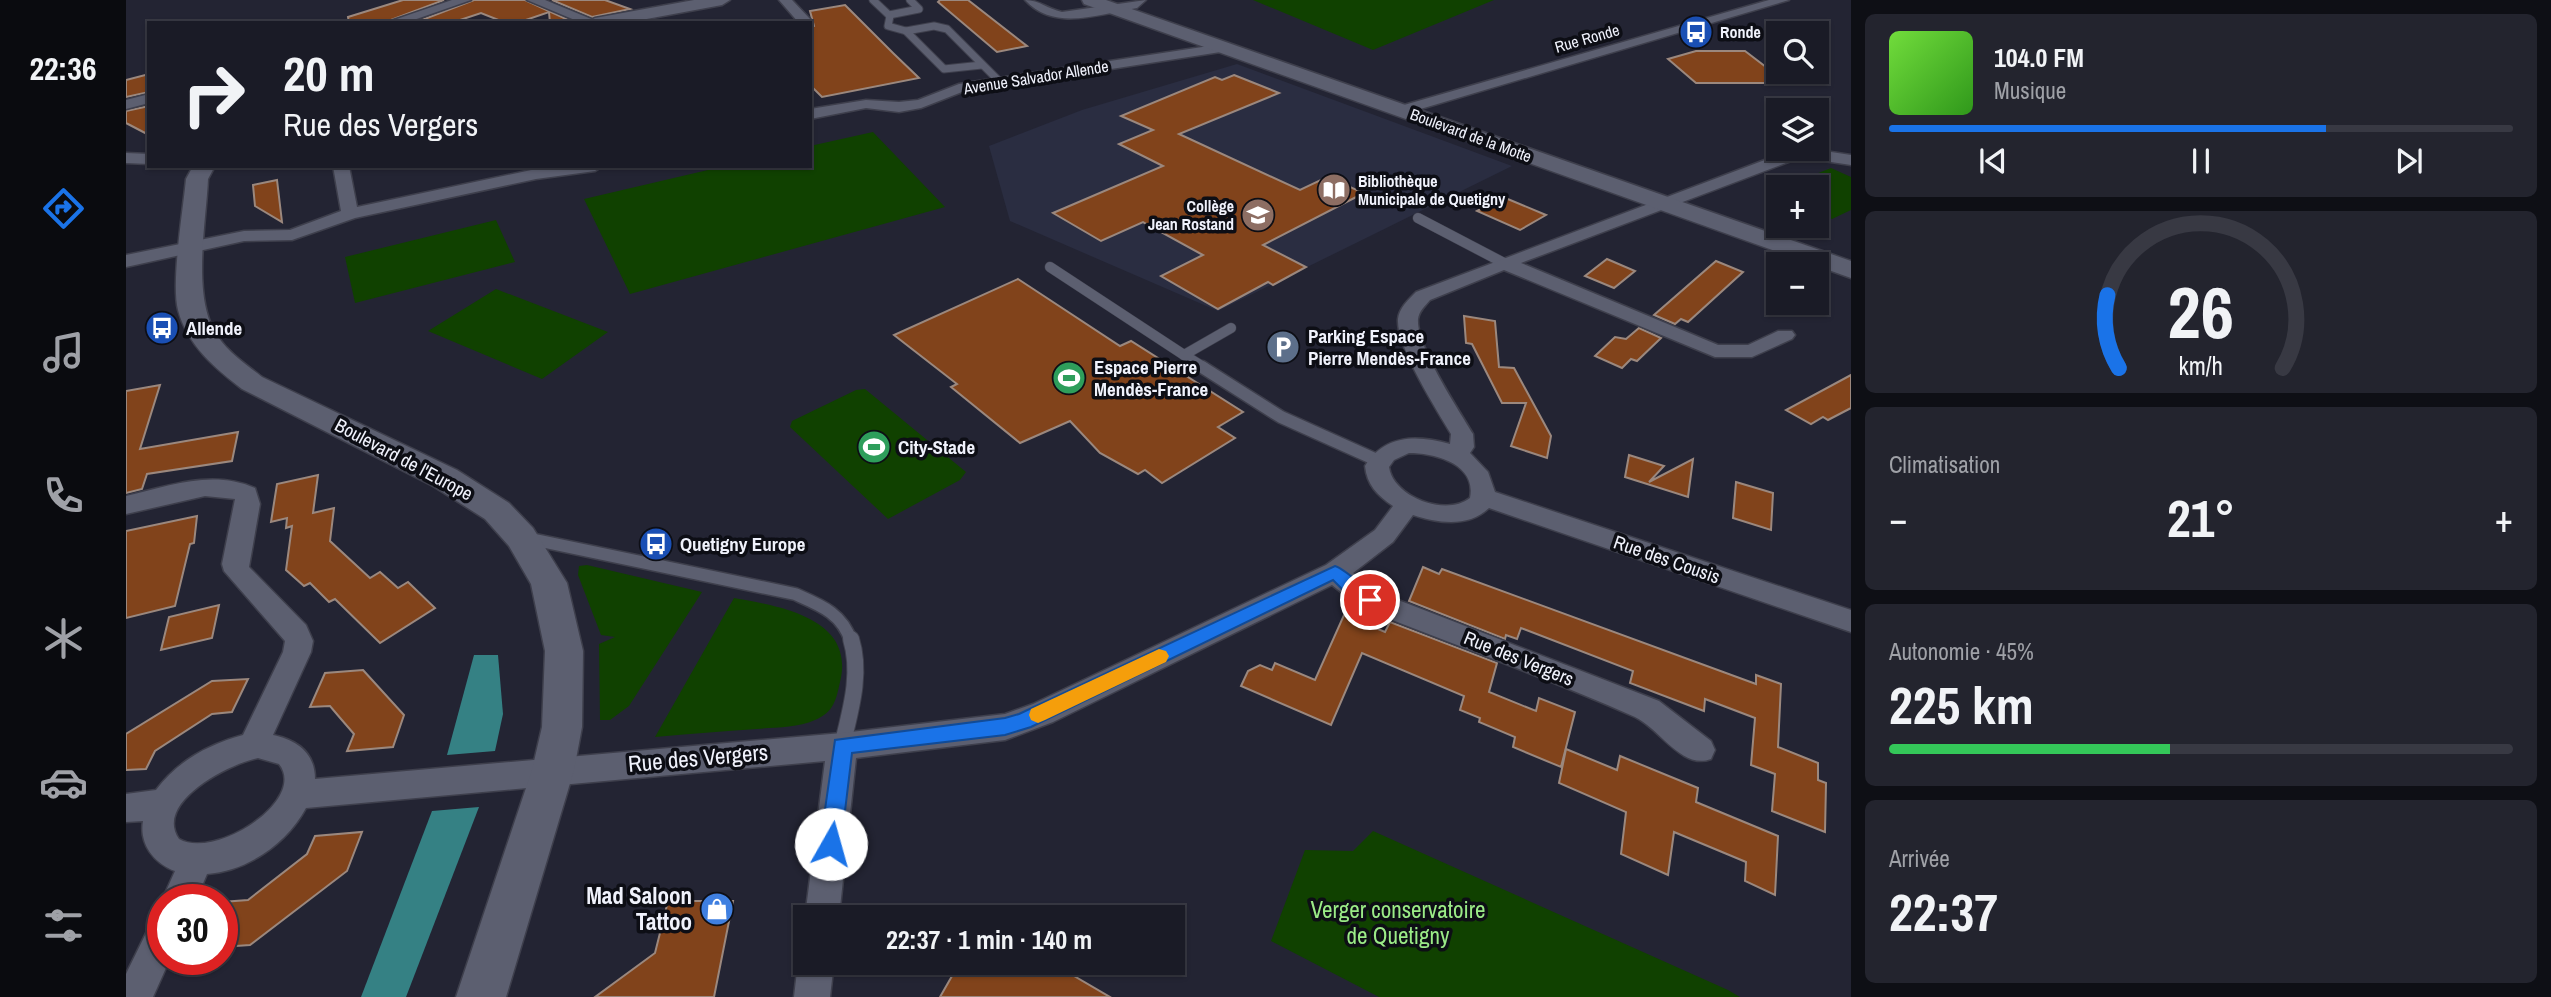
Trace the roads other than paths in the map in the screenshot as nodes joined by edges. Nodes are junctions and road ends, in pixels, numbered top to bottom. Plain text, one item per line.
1 (465, 0) edge
2 (722, 0) edge
3 (785, 0) edge
4 (873, 0) edge
5 (910, 0) edge
6 (1031, 0) edge
7 (1090, 0) edge
8 (1140, 0) edge
9 (1783, 0) edge
10 (540, 1) edge
11 (1112, 8) junction
12 (889, 15) junction
13 (397, 21) edge
14 (590, 21) edge
15 (606, 21) edge
16 (804, 21) edge
17 (906, 31) junction
18 (1222, 48) junction
19 (982, 65) junction
20 (1000, 82) junction
21 (147, 99) edge
22 (126, 105) edge
23 (1402, 110) junction
24 (812, 114) edge
25 (126, 158) edge
26 (147, 159) edge
27 (1851, 160) edge
28 (203, 168) edge
29 (341, 168) edge
30 (580, 168) edge
31 (1662, 204) junction
32 (350, 214) junction
33 (1419, 218) dead end
34 (193, 247) junction
35 (126, 261) edge
36 (1504, 263) junction
37 (1051, 267) dead end
38 (1851, 270) edge
39 (1231, 328) dead end
40 (1785, 335) dead end
41 (1184, 355) junction
42 (1455, 455) junction
43 (1380, 461) junction
44 (1483, 497) junction
45 (126, 505) edge
46 (1407, 505) junction
47 (521, 537) junction
48 (1335, 572) junction
49 (1851, 621) edge
50 (253, 746) junction
51 (842, 746) junction
52 (1700, 750) dead end
53 (553, 770) junction
54 (296, 795) junction
55 (164, 804) junction
56 (126, 808) edge
57 (197, 860) junction
58 (186, 884) edge
59 (823, 905) edge
60 (147, 969) edge
61 (815, 975) edge
62 (134, 997) edge
63 (481, 997) edge
64 (812, 997) edge

1 - 13 street
2 - 15 street
3 - 16 street
4 - 12 lane
5 - 12 lane
6 - 11 street
7 - 11 street, Boulevard de la Motte
8 - 11 street
9 - 23 street, Rue Ronde
10 - 14 street
11 - 18 street, Boulevard de la Motte
12 - 17 lane
17 - 19 lane
17 - 19 lane
18 - 20 street, Avenue Salvador Allende
18 - 23 street, Boulevard de la Motte
19 - 20 lane
20 - 24 street, Avenue Salvador Allende
21 - 22 street
23 - 31 street, Boulevard de la Motte
25 - 26 street
27 - 31 street
28 - 34 street, Boulevard de l'Europe
29 - 32 street
30 - 32 street
31 - 36 street
31 - 38 street, Boulevard de la Motte
32 - 34 street
33 - 36 lane
34 - 35 street
34 - 47 street, Boulevard de l'Europe
36 - 40 street
36 - 42 street
37 - 41 lane
39 - 41 lane
41 - 43 lane
42 - 43 street
42 - 44 street
43 - 46 street
44 - 46 street
44 - 49 street, Rue des Cousis
45 - 50 street
46 - 48 street, Rue des Vergers
47 - 51 lane
47 - 53 street, Boulevard de l'Europe
48 - 51 street, Rue des Vergers
48 - 52 street, Rue des Vergers
50 - 54 street
50 - 55 street
51 - 53 street, Rue des Vergers
51 - 59 street
53 - 54 street, Rue des Vergers
53 - 63 street, Boulevard de l'Europe
54 - 57 street
55 - 56 street
55 - 57 street
57 - 58 street
60 - 62 street
61 - 64 street

